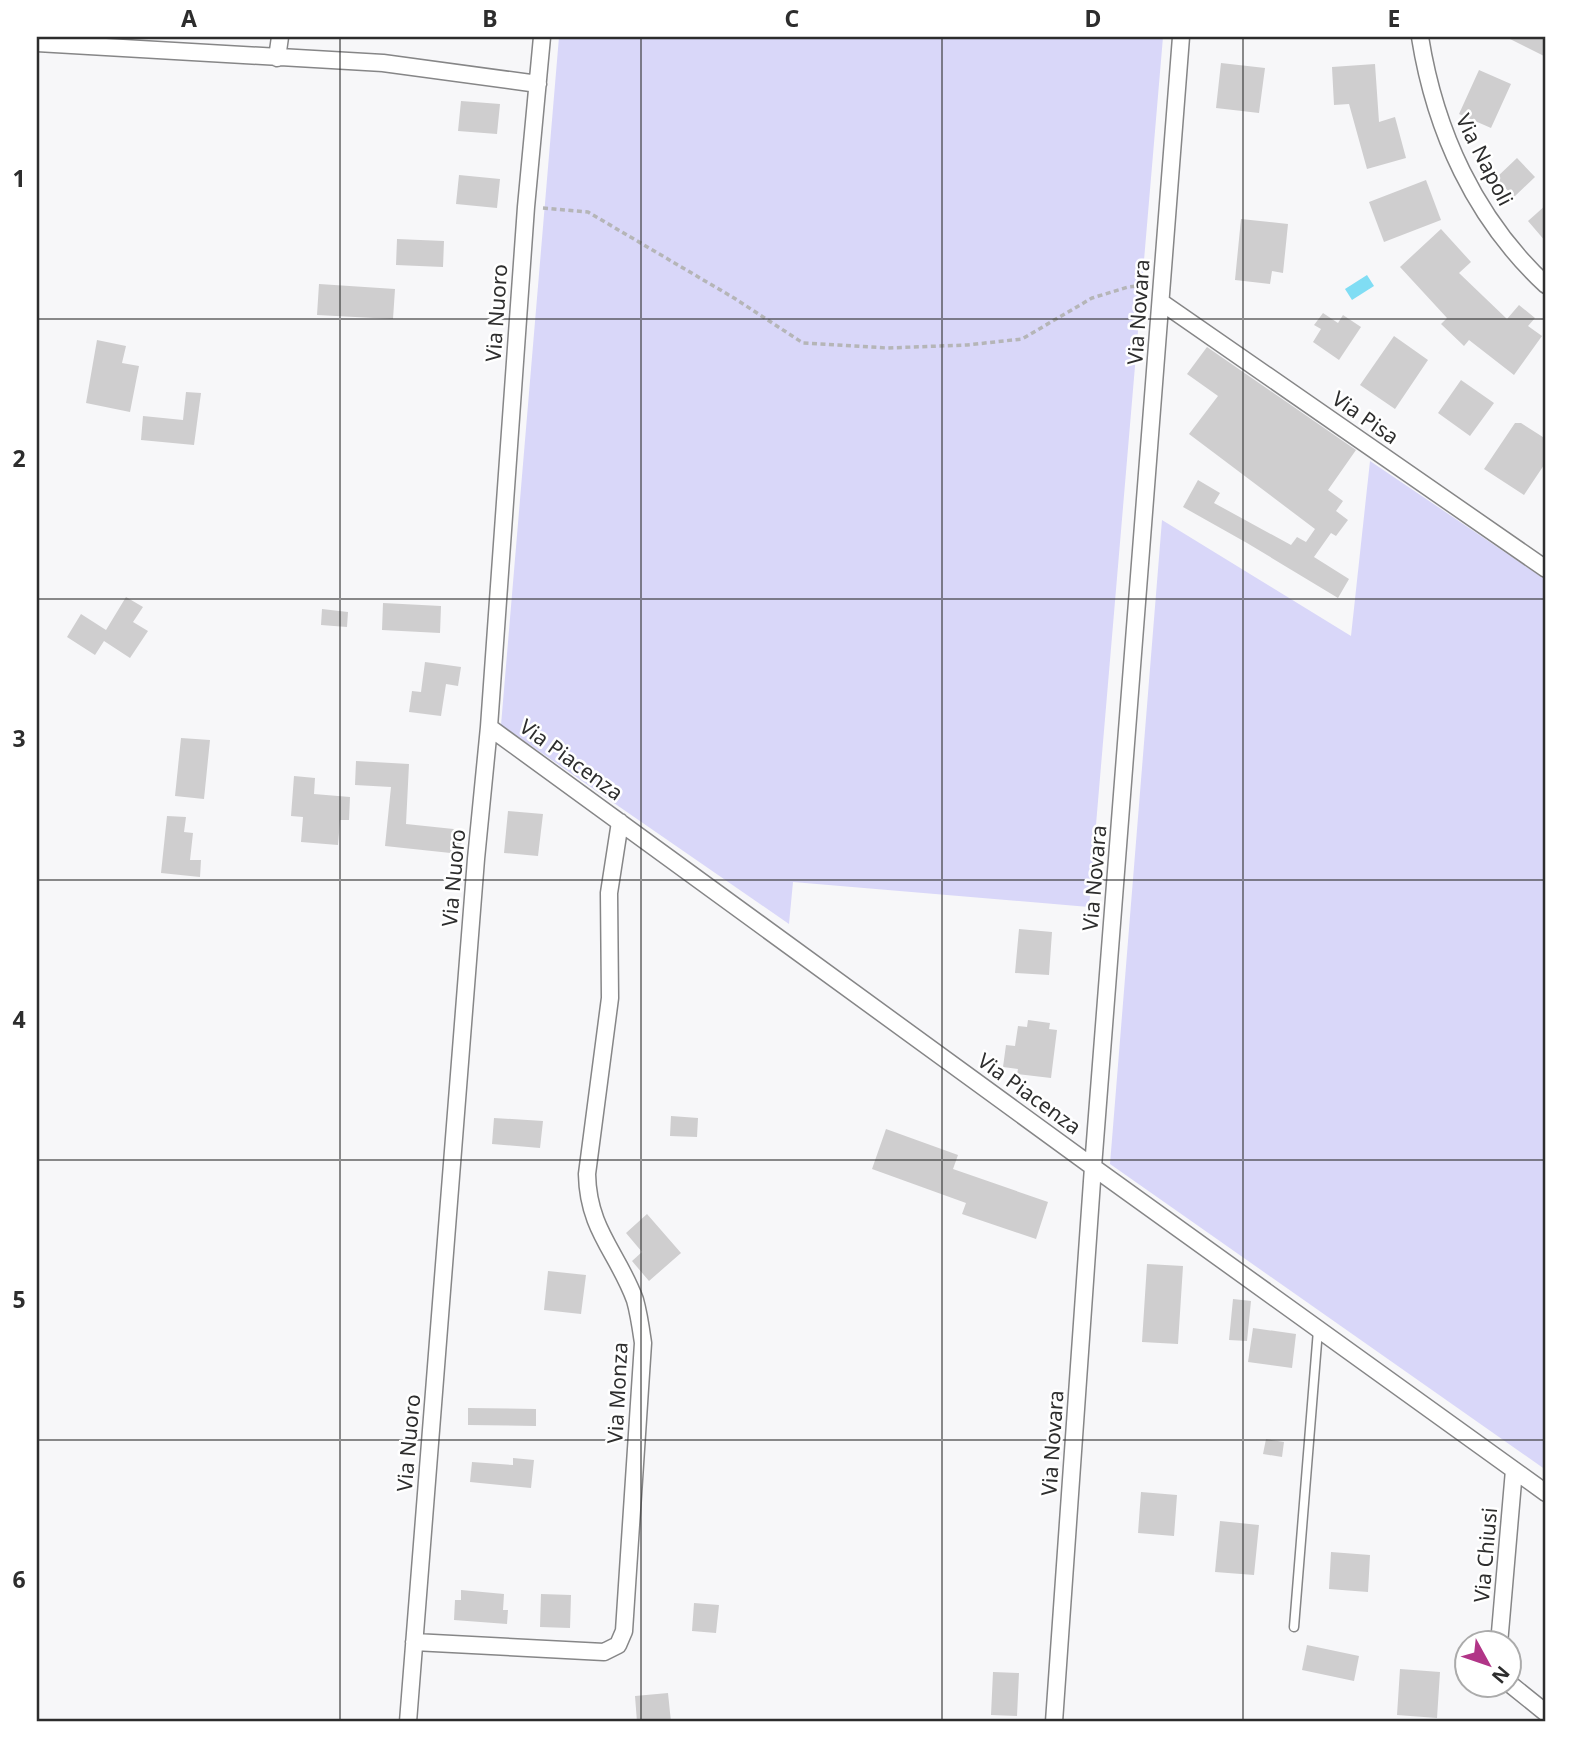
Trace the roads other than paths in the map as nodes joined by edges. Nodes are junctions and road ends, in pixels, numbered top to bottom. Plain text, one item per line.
1 (279, 37) edge
2 (542, 37) edge
3 (1181, 37) edge
4 (1420, 37) edge
5 (37, 43) edge
6 (277, 58) junction
7 (538, 84) junction
8 (1546, 285) edge
9 (1161, 302) junction
10 (1546, 569) edge
11 (489, 727) junction
12 (620, 822) junction
13 (1093, 1167) junction
14 (1318, 1329) junction
15 (1514, 1470) junction
16 (1546, 1493) edge
17 (1294, 1627) dead end
18 (1500, 1630) edge
19 (414, 1642) junction
20 (1524, 1695) edge
21 (1546, 1713) edge
22 (408, 1722) edge
23 (1054, 1722) edge

1 - 6 street
2 - 7 street, Via Nuoro
3 - 9 street, Via Novara
4 - 8 street, Via Napoli
5 - 6 street
6 - 7 street
7 - 11 street, Via Nuoro
9 - 10 street, Via Pisa
9 - 13 street, Via Novara
11 - 12 street, Via Piacenza
11 - 19 street, Via Nuoro
12 - 13 street, Via Piacenza
12 - 19 street, Via Monza
13 - 14 street, Via Piacenza
13 - 23 street, Via Novara
14 - 15 street, Via Piacenza
14 - 17 lane
15 - 16 street, Via Piacenza
15 - 18 street, Via Chiusi
19 - 22 street, Via Nuoro
20 - 21 street

